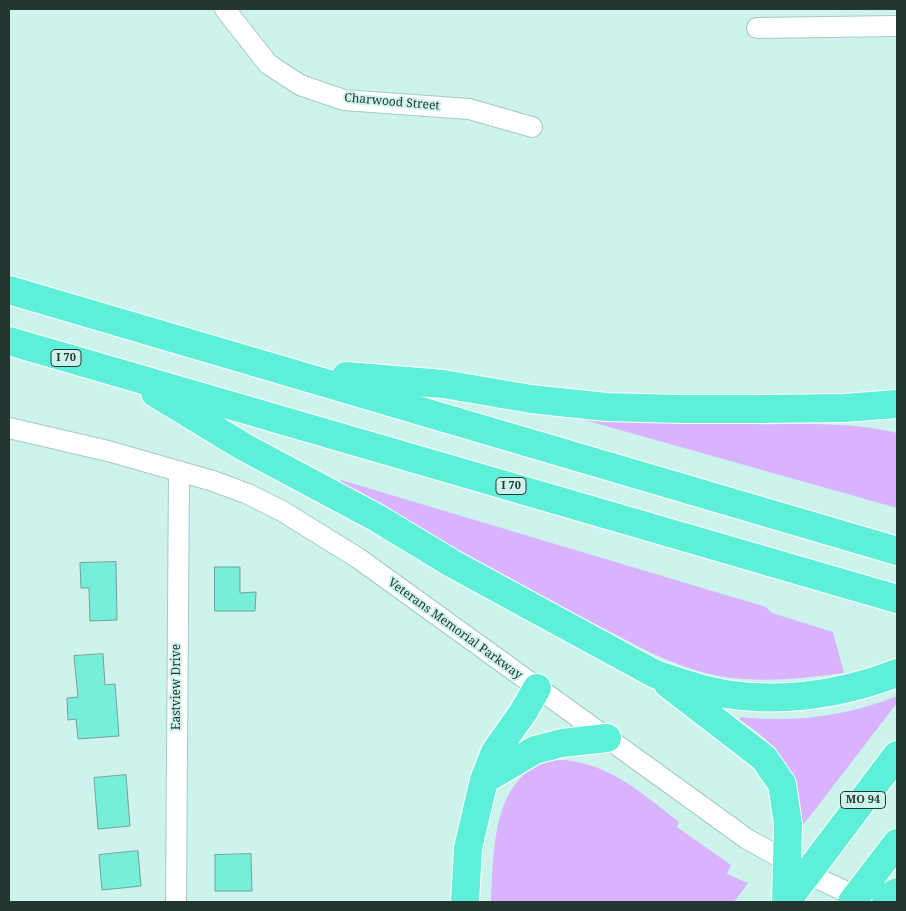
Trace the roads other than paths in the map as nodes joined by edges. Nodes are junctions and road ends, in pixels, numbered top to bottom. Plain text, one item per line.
1 (225, 9) edge
2 (897, 26) edge
3 (757, 28) dead end
4 (532, 127) dead end
5 (9, 290) edge
6 (9, 341) edge
7 (284, 370) junction
8 (124, 374) junction
9 (897, 404) edge
10 (845, 408) junction
11 (897, 416) edge
12 (9, 428) edge
13 (179, 471) junction
14 (897, 550) edge
15 (897, 599) edge
16 (897, 673) edge
17 (655, 674) junction
18 (537, 688) junction
19 (607, 738) junction
20 (897, 755) edge
21 (484, 780) junction
22 (897, 843) edge
23 (897, 892) edge
24 (176, 902) edge
25 (465, 902) edge
26 (786, 902) edge
27 (852, 902) edge
28 (868, 902) edge
29 (879, 902) edge

1 - 4 street, Charwood Street
2 - 3 street
5 - 7 highway
6 - 8 highway, I 70
7 - 10 highway
7 - 14 highway
8 - 15 highway, I 70
8 - 17 highway
9 - 10 highway
10 - 11 highway
12 - 13 street, Veterans Memorial Parkway
13 - 18 street, Veterans Memorial Parkway
13 - 24 street, Eastview Drive
16 - 17 highway
17 - 26 highway, bridge
18 - 19 street, Veterans Memorial Parkway
18 - 21 highway
19 - 21 highway
19 - 28 street, Veterans Memorial Parkway
20 - 26 highway, MO 94, bridge
21 - 25 highway
22 - 27 highway, bridge
23 - 29 highway

